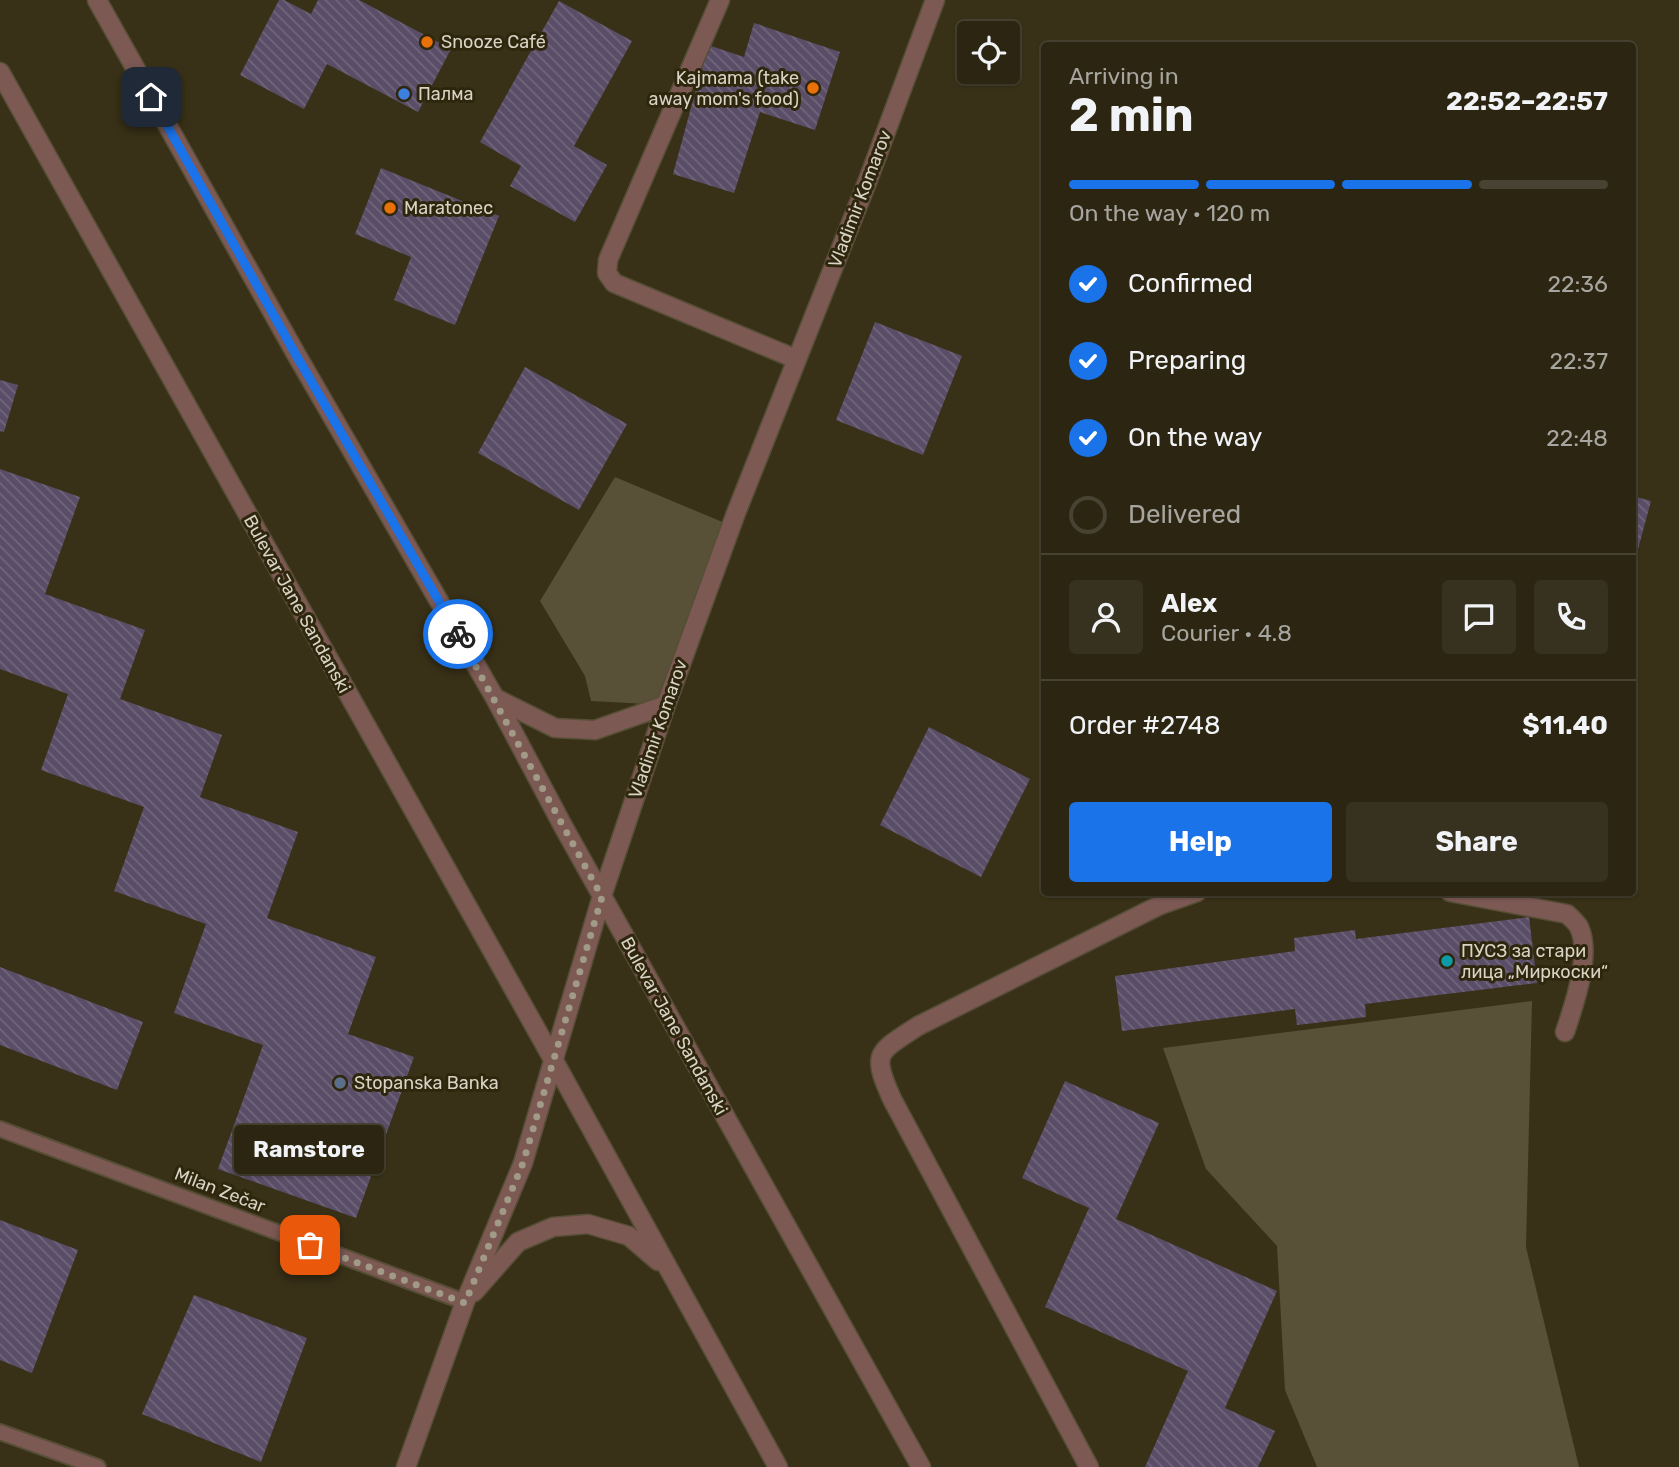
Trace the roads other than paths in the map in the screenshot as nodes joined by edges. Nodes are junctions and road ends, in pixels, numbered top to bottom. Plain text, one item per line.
1 (96, 0) edge
2 (720, 0) edge
3 (935, 0) edge
4 (0, 72) edge
5 (796, 359) junction
6 (495, 698) junction
7 (666, 705) junction
8 (1471, 896) edge
9 (602, 897) junction
10 (1160, 899) edge
11 (1565, 1032) dead end
12 (554, 1062) junction
13 (0, 1129) edge
14 (668, 1269) junction
15 (465, 1303) junction
16 (0, 1432) edge
17 (99, 1467) edge
18 (406, 1467) edge
19 (778, 1467) edge
20 (921, 1467) edge
21 (1089, 1467) edge

1 - 6 street, Bulevar Jane Sandanski
2 - 5 street
3 - 5 street, Vladimir Komarov
4 - 12 street, Bulevar Jane Sandanski
5 - 7 street, Vladimir Komarov
6 - 7 street
6 - 9 street, Bulevar Jane Sandanski
7 - 9 street, Vladimir Komarov
8 - 11 street
9 - 12 street, Vladimir Komarov
9 - 20 street, Bulevar Jane Sandanski
10 - 21 street
12 - 14 street, Bulevar Jane Sandanski
12 - 15 street, Vladimir Komarov
13 - 15 lane, Milan Zečar
14 - 15 street
14 - 19 street, Bulevar Jane Sandanski
15 - 18 street, Vladimir Komarov
16 - 17 lane

